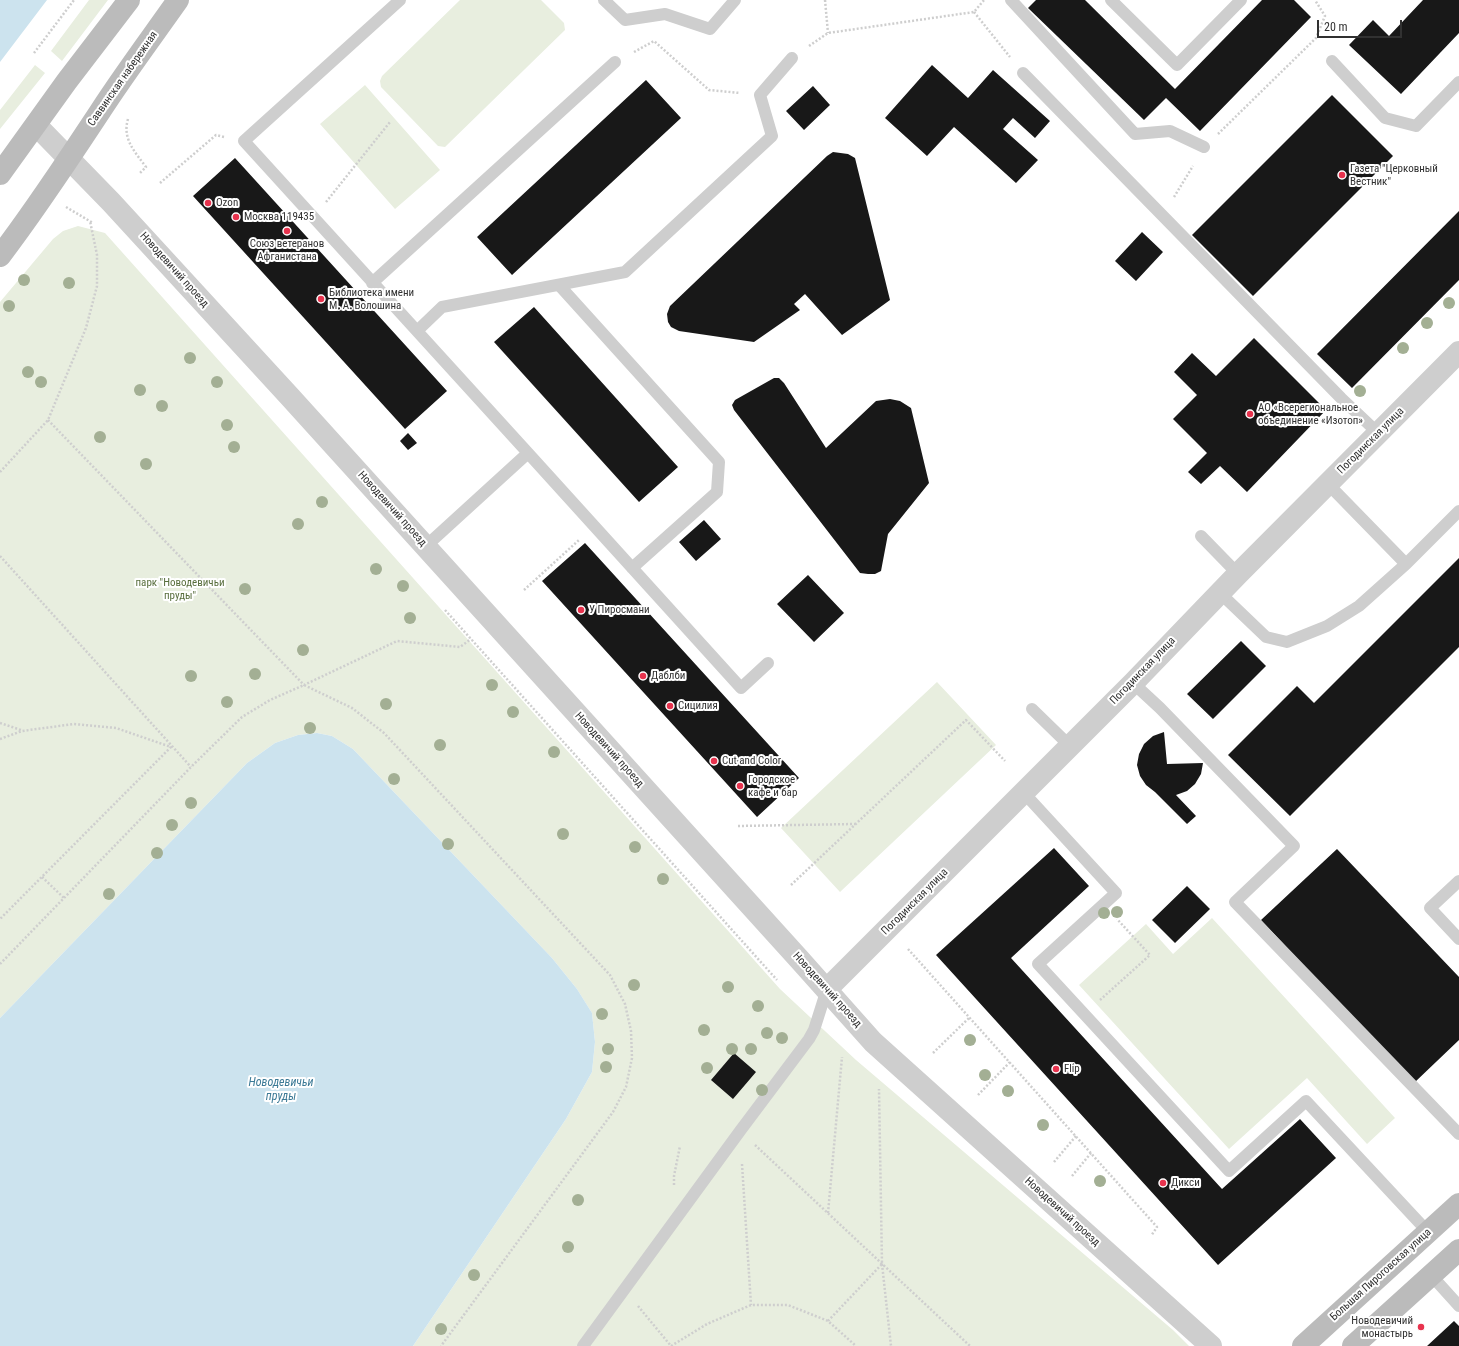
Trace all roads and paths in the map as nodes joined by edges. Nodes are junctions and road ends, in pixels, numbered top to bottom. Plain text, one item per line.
1 (74, 0) edge
2 (129, 0) edge
3 (178, 0) edge
4 (400, 0) edge
5 (604, 0) edge
6 (735, 0) edge
7 (825, 0) edge
8 (984, 0) edge
9 (1011, 0) edge
10 (1111, 0) edge
11 (1241, 0) edge
12 (1315, 0) edge
13 (974, 12) junction
14 (34, 53) dead end
15 (792, 58) dead end
16 (1332, 61) dead end
17 (614, 62) joint
18 (1023, 73) joint
19 (1459, 82) edge
20 (760, 95) junction
21 (390, 122) dead end
22 (36, 125) junction
23 (126, 126) dead end
24 (244, 141) junction
25 (1204, 147) junction
26 (70, 158) junction
27 (0, 174) edge
28 (139, 174) dead end
29 (160, 183) dead end
30 (1163, 216) junction
31 (94, 217) dead end
32 (313, 218) junction
33 (0, 256) edge
34 (372, 282) junction
35 (559, 285) junction
36 (417, 331) junction
37 (1459, 352) edge
38 (48, 420) junction
39 (1378, 433) junction
40 (528, 453) junction
41 (0, 472) edge
42 (1328, 484) junction
43 (1459, 511) edge
44 (594, 527) junction
45 (1201, 536) dead end
46 (426, 546) junction
47 (0, 556) edge
48 (1406, 564) junction
49 (632, 568) junction
50 (1238, 574) junction
51 (524, 590) dead end
52 (1220, 593) junction
53 (471, 639) dead end
54 (768, 663) dead end
55 (1133, 683) junction
56 (304, 685) junction
57 (1032, 709) dead end
58 (0, 723) edge
59 (22, 731) junction
60 (0, 739) edge
61 (1070, 746) junction
62 (171, 747) junction
63 (1005, 761) dead end
64 (191, 768) junction
65 (1024, 793) junction
66 (856, 824) junction
67 (738, 826) dead end
68 (42, 877) junction
69 (1459, 881) edge
70 (791, 885) dead end
71 (64, 898) junction
72 (1103, 904) junction
73 (0, 919) edge
74 (1459, 939) edge
75 (908, 949) dead end
76 (0, 964) edge
77 (827, 990) junction
78 (1084, 1014) junction
79 (970, 1017) junction
80 (932, 1053) dead end
81 (842, 1057) dead end
82 (1010, 1062) junction
83 (879, 1089) dead end
84 (978, 1095) dead end
85 (740, 1131) junction
86 (1459, 1134) edge
87 (1076, 1136) junction
88 (1091, 1153) junction
89 (1054, 1162) dead end
90 (1072, 1176) dead end
91 (1459, 1204) edge
92 (828, 1214) junction
93 (1428, 1232) junction
94 (1151, 1236) dead end
95 (1459, 1250) edge
96 (882, 1264) junction
97 (1431, 1275) junction
98 (624, 1290) junction
99 (751, 1305) junction
100 (1459, 1306) edge
101 (828, 1321) junction
102 (441, 1346) edge
103 (583, 1346) edge
104 (671, 1346) edge
105 (856, 1346) edge
106 (891, 1346) edge
107 (970, 1346) edge
108 (1211, 1346) edge
109 (1303, 1346) edge
110 (1353, 1346) edge

1 - 14 path
2 - 22 main road
3 - 26 main road, Саввинская набережная
4 - 24 lane
5 - 6 lane
7 - 13 path
8 - 13 path
9 - 25 lane
10 - 11 lane
12 - 25 path
13 - 18 path
15 - 20 lane
16 - 19 lane
17 - 20 path
17 - 34 lane
18 - 30 lane
20 - 35 lane
21 - 32 path
22 - 26 street, Новодевичий проезд
22 - 27 main road
23 - 28 path
24 - 29 path
24 - 32 lane
25 - 30 path
26 - 33 main road, Саввинская набережная
26 - 46 street, Новодевичий проезд
30 - 39 lane
31 - 38 path
32 - 34 lane
34 - 36 lane
35 - 36 lane
35 - 49 lane
36 - 40 lane
37 - 39 street, Погодинская улица
38 - 41 path
38 - 56 path
39 - 42 street, Погодинская улица
40 - 44 lane
40 - 46 lane
42 - 48 lane
42 - 50 street, Погодинская улица
43 - 48 lane
44 - 49 lane
44 - 51 path
45 - 50 lane
46 - 77 street, Новодевичий проезд
47 - 62 path
48 - 52 lane
49 - 54 lane
50 - 52 street, Погодинская улица
52 - 55 street, Погодинская улица
53 - 56 path
55 - 61 street, Погодинская улица
55 - 86 lane
56 - 64 path
56 - 102 path
57 - 61 lane
58 - 59 path
59 - 60 path
59 - 62 path
61 - 65 street, Погодинская улица
62 - 64 path
62 - 68 path
63 - 66 path
64 - 71 path
65 - 72 lane
65 - 77 street, Погодинская улица
66 - 67 path
66 - 70 path
68 - 71 path
68 - 73 path
69 - 74 lane
71 - 76 path
72 - 78 lane
72 - 78 path
75 - 79 path
77 - 85 lane
77 - 108 street, Новодевичий проезд
78 - 93 lane
79 - 80 path
79 - 82 path
81 - 92 path
82 - 84 path
82 - 87 path
83 - 96 path
85 - 92 path
85 - 98 lane
85 - 99 path
87 - 88 path
87 - 89 path
88 - 90 path
88 - 94 path
91 - 93 main road, Большая Пироговская улица
92 - 96 path
93 - 109 main road, Большая Пироговская улица
95 - 97 main road
96 - 101 path
96 - 106 path
96 - 107 path
97 - 100 lane
97 - 110 main road
98 - 103 lane
98 - 104 path
99 - 101 path
99 - 104 path
101 - 105 path

